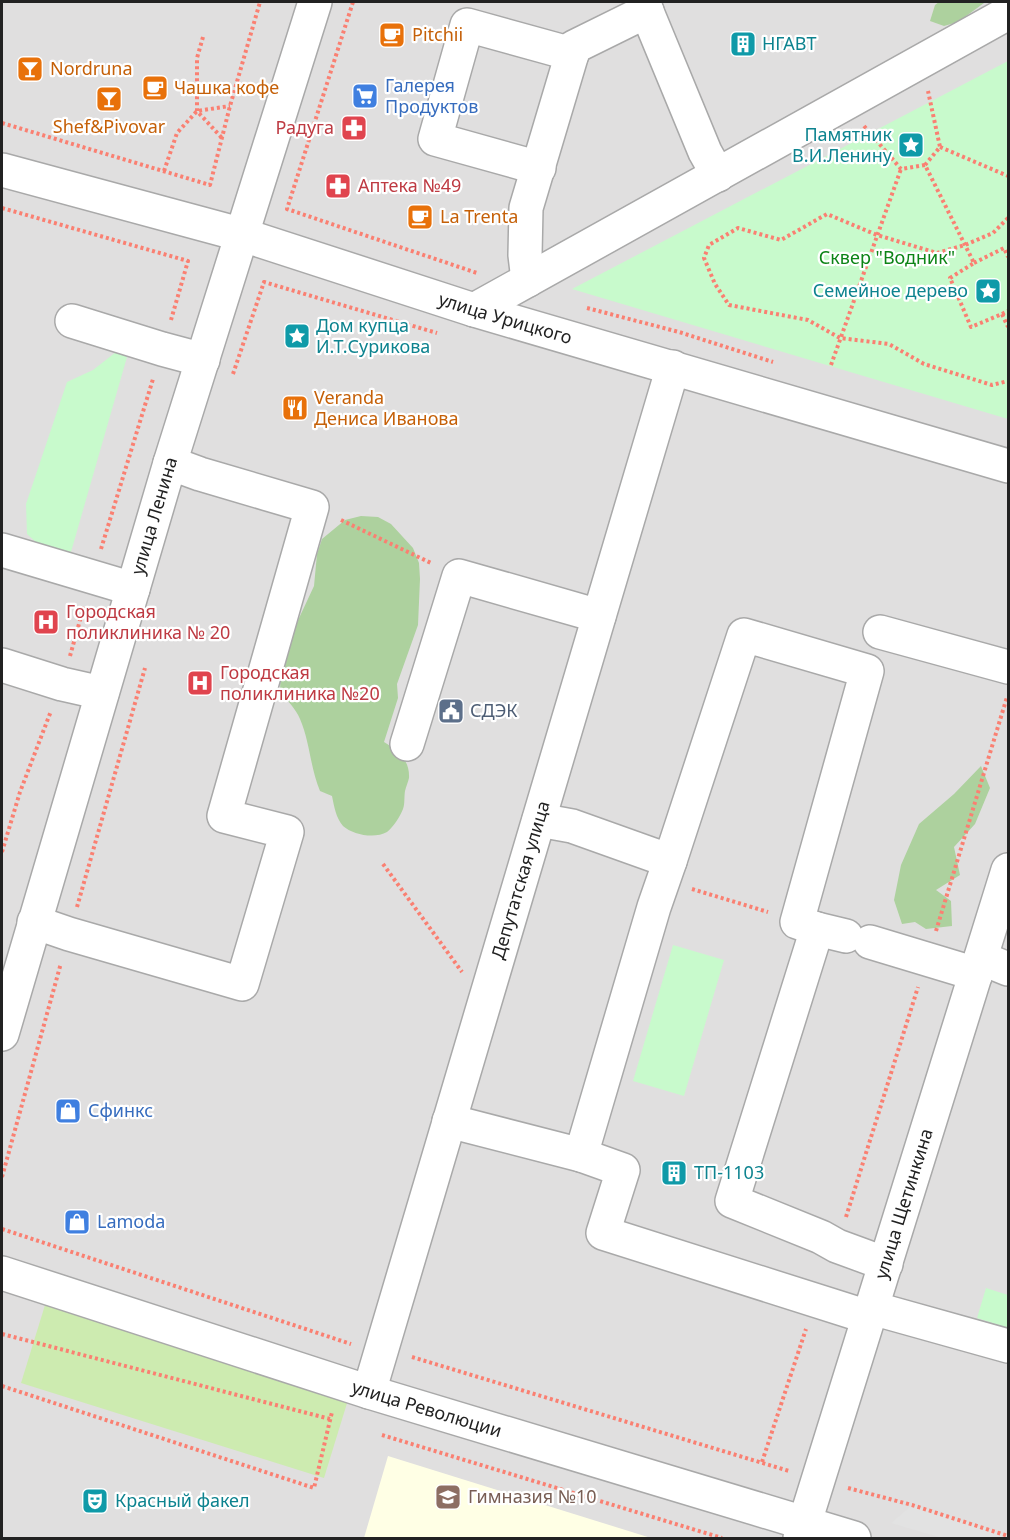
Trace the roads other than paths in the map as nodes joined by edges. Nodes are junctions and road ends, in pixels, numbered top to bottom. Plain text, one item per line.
1 (315, 2) edge
2 (645, 6) edge
3 (1008, 13) edge
4 (572, 54) junction
5 (538, 168) junction
6 (2, 170) edge
7 (718, 175) junction
8 (243, 235) junction
9 (528, 280) junction
10 (474, 310) junction
11 (72, 321) dead end
12 (203, 360) junction
13 (673, 367) junction
14 (170, 463) junction
15 (1008, 466) edge
16 (2, 550) edge
17 (133, 589) junction
18 (599, 616) junction
19 (880, 632) dead end
20 (2, 665) edge
21 (1008, 667) edge
22 (102, 693) junction
23 (407, 744) dead end
24 (539, 820) junction
25 (1008, 870) edge
26 (667, 871) junction
27 (34, 922) junction
28 (833, 932) junction
29 (988, 967) edge
30 (2, 1034) edge
31 (449, 1121) junction
32 (581, 1155) junction
33 (886, 1264) junction
34 (2, 1273) edge
35 (870, 1313) junction
36 (1008, 1346) edge
37 (369, 1392) junction
38 (802, 1531) edge
39 (854, 1539) edge

1 - 8 street, улица Ленина
2 - 4 street
2 - 7 street
3 - 7 street
4 - 5 street
4 - 5 street
5 - 9 street
6 - 8 street, улица Урицкого
7 - 9 street
8 - 10 street, улица Урицкого
8 - 12 street, улица Ленина
9 - 10 street
10 - 13 street, улица Урицкого
11 - 12 street
12 - 14 street, улица Ленина
13 - 15 street, улица Урицкого
13 - 18 street, Депутатская улица
14 - 17 street, улица Ленина
14 - 27 street
16 - 17 street
17 - 22 street, улица Ленина
18 - 23 street
18 - 24 street, Депутатская улица
19 - 21 street
20 - 22 street
22 - 27 street, улица Ленина
24 - 26 street
24 - 31 street, Депутатская улица
25 - 29 street, улица Щетинкина
26 - 28 street
26 - 32 street
27 - 30 street, улица Ленина
28 - 29 street
28 - 33 street
29 - 33 street, улица Щетинкина
31 - 32 street
31 - 37 street, Депутатская улица
32 - 35 street
33 - 35 street, улица Щетинкина
34 - 37 street, улица Революции
35 - 36 street
35 - 38 street, улица Щетинкина
37 - 38 street, улица Революции
38 - 39 street, улица Революции

